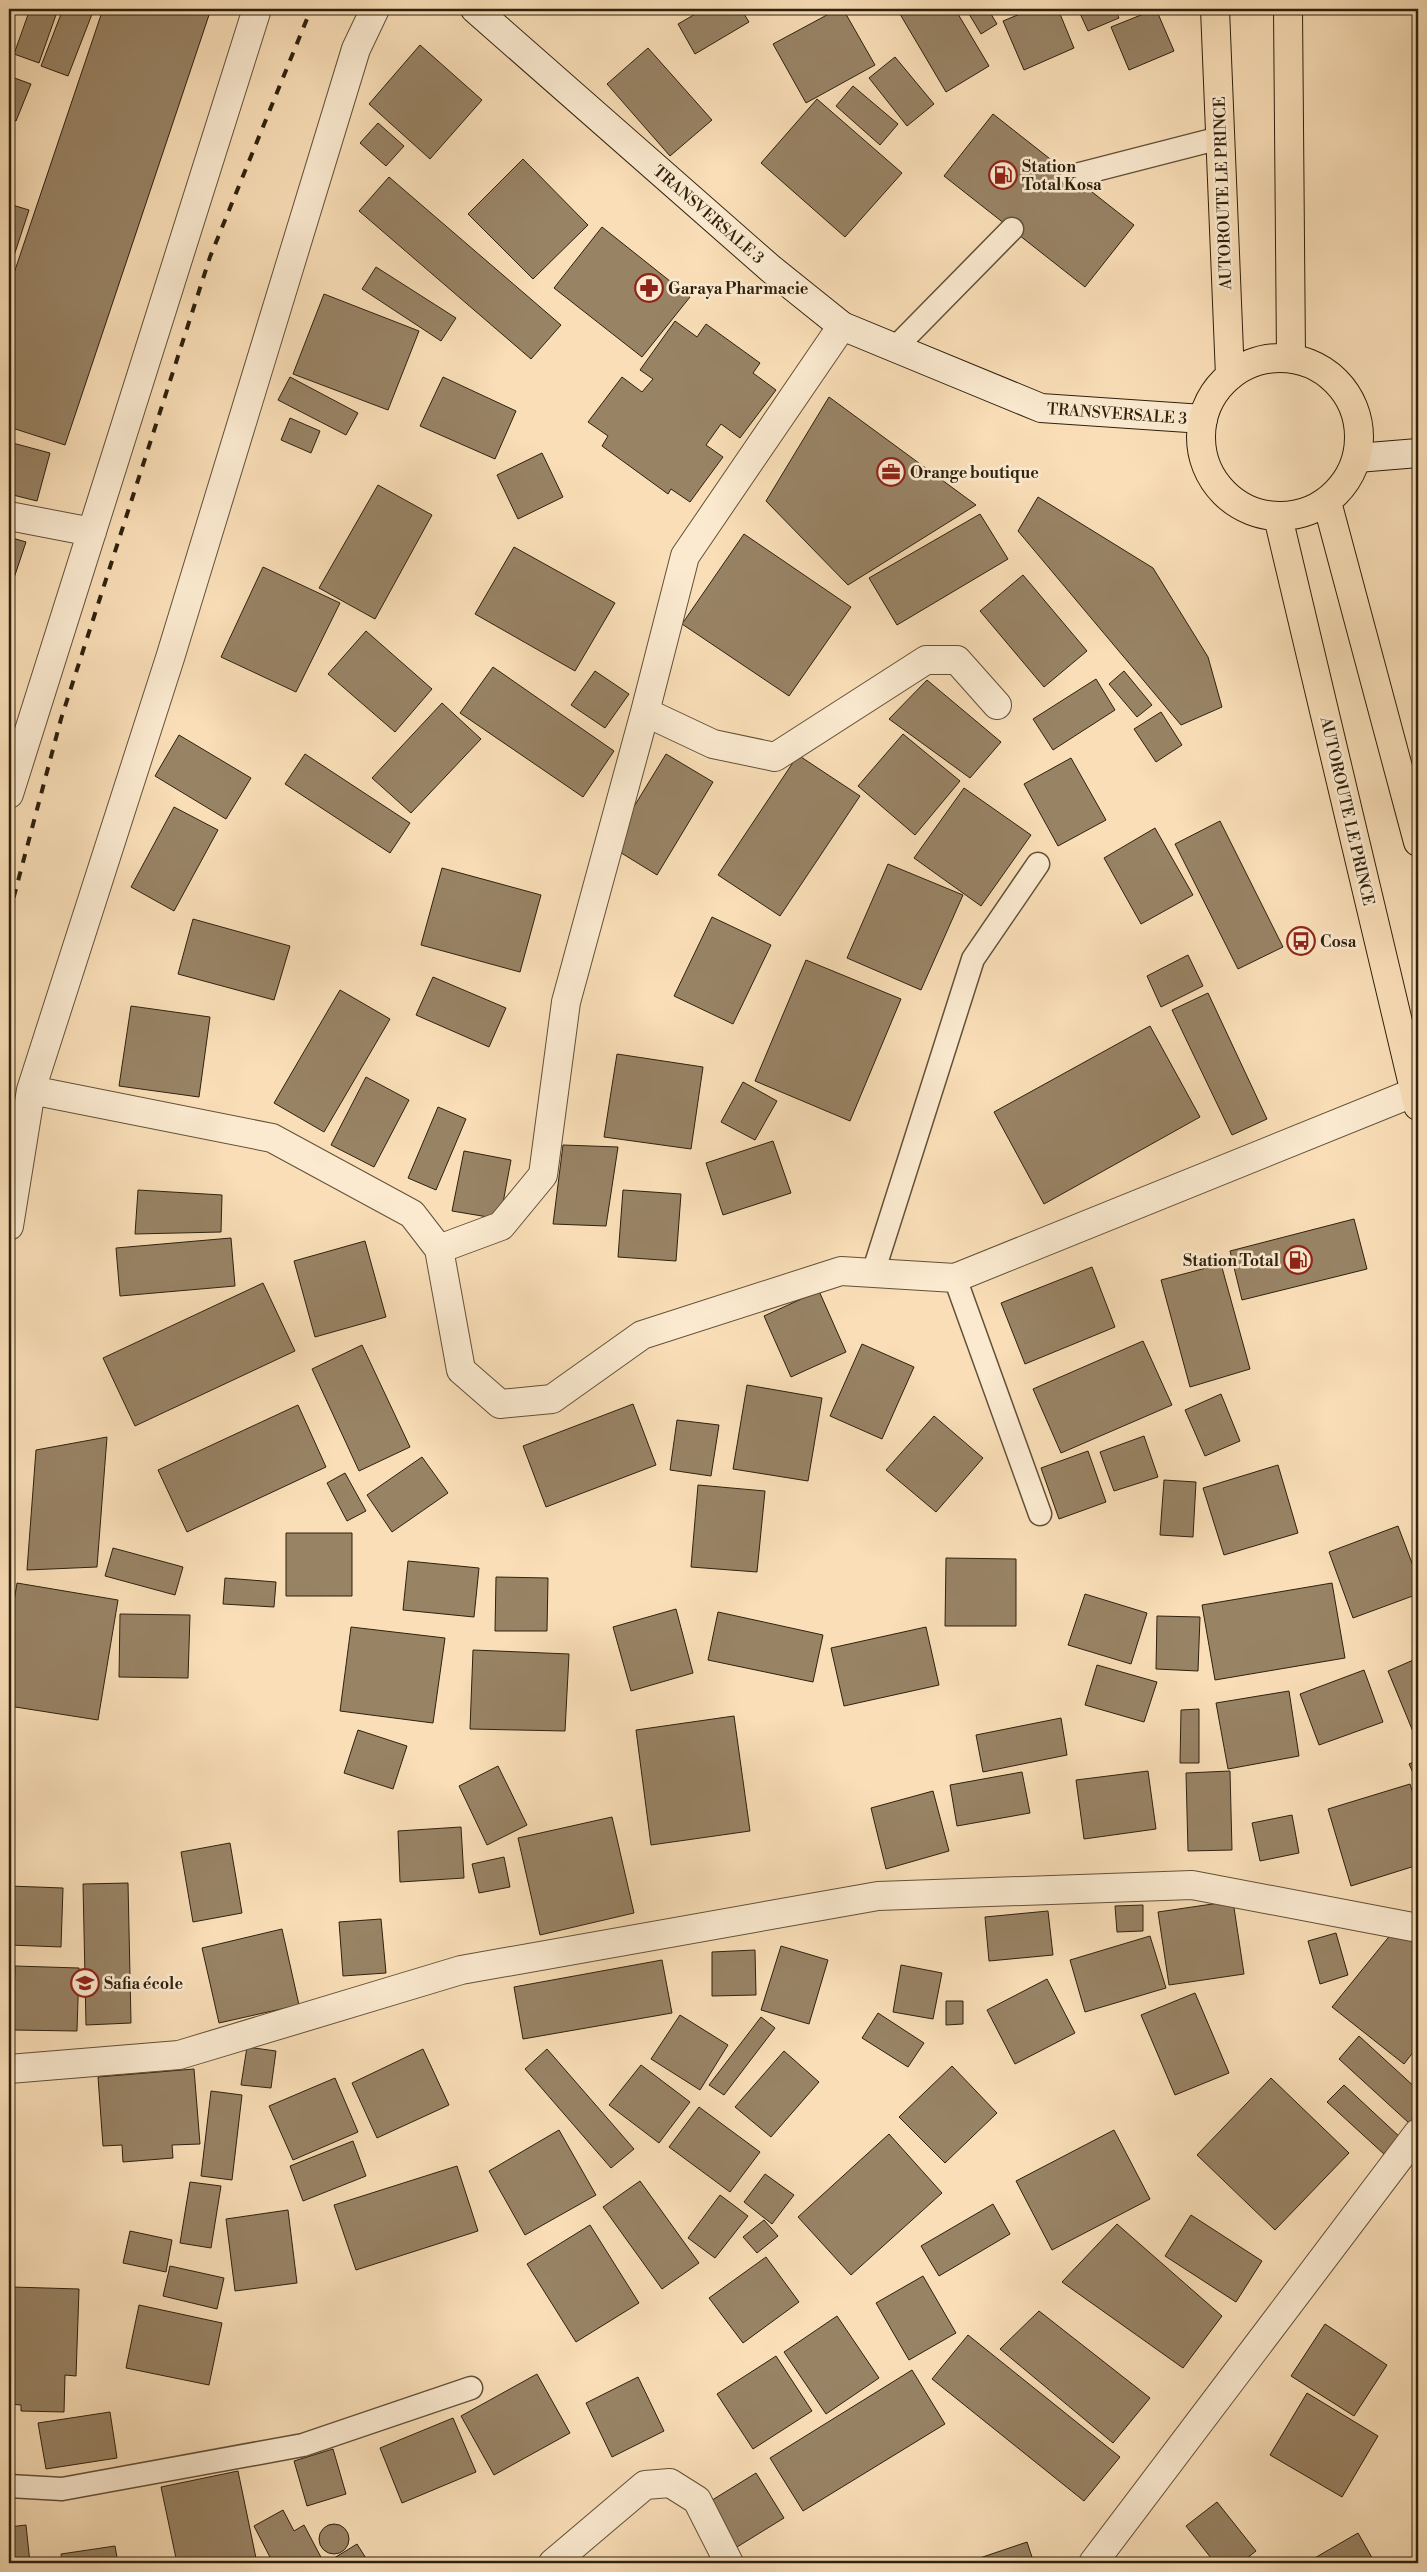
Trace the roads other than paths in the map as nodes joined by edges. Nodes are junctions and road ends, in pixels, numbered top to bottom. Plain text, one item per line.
1 (256, 9) edge
2 (375, 9) edge
3 (475, 9) edge
4 (1215, 9) edge
5 (1288, 9) edge
6 (1220, 138) junction
7 (1072, 176) dead end
8 (1012, 229) dead end
9 (842, 326) junction
10 (895, 348) junction
11 (1291, 358) junction
12 (1230, 376) junction
13 (1203, 419) junction
14 (1418, 453) edge
15 (1357, 458) junction
16 (1327, 502) junction
17 (9, 516) edge
18 (1278, 517) junction
19 (92, 532) junction
20 (997, 705) dead end
21 (645, 712) junction
22 (9, 794) edge
23 (1418, 842) edge
24 (1038, 864) dead end
25 (32, 1090) junction
26 (1416, 1099) edge
27 (9, 1226) edge
28 (439, 1249) junction
29 (873, 1273) junction
30 (955, 1278) junction
31 (1040, 1514) dead end
32 (1418, 1928) edge
33 (9, 2069) edge
34 (1418, 2133) edge
35 (471, 2388) dead end
36 (9, 2486) edge
37 (553, 2563) edge
38 (729, 2563) edge
39 (1093, 2563) edge

1 - 19 street
2 - 25 street
3 - 9 street, TRANSVERSALE 3
4 - 6 main road, AUTOROUTE LE PRINCE
5 - 11 main road
6 - 7 lane
6 - 12 main road, AUTOROUTE LE PRINCE
8 - 10 lane
9 - 10 street, TRANSVERSALE 3
9 - 21 street
10 - 13 street, TRANSVERSALE 3
11 - 12 main road
11 - 15 main road
12 - 13 main road
13 - 18 main road
14 - 15 street
15 - 16 main road
16 - 18 main road
16 - 23 main road
17 - 19 street
18 - 26 main road, AUTOROUTE LE PRINCE
19 - 22 street
20 - 21 street
21 - 28 street
24 - 29 lane
25 - 27 street
25 - 28 street
26 - 30 street
28 - 29 street
29 - 30 street
30 - 31 lane
32 - 33 street
34 - 39 street
35 - 36 lane
37 - 38 street

